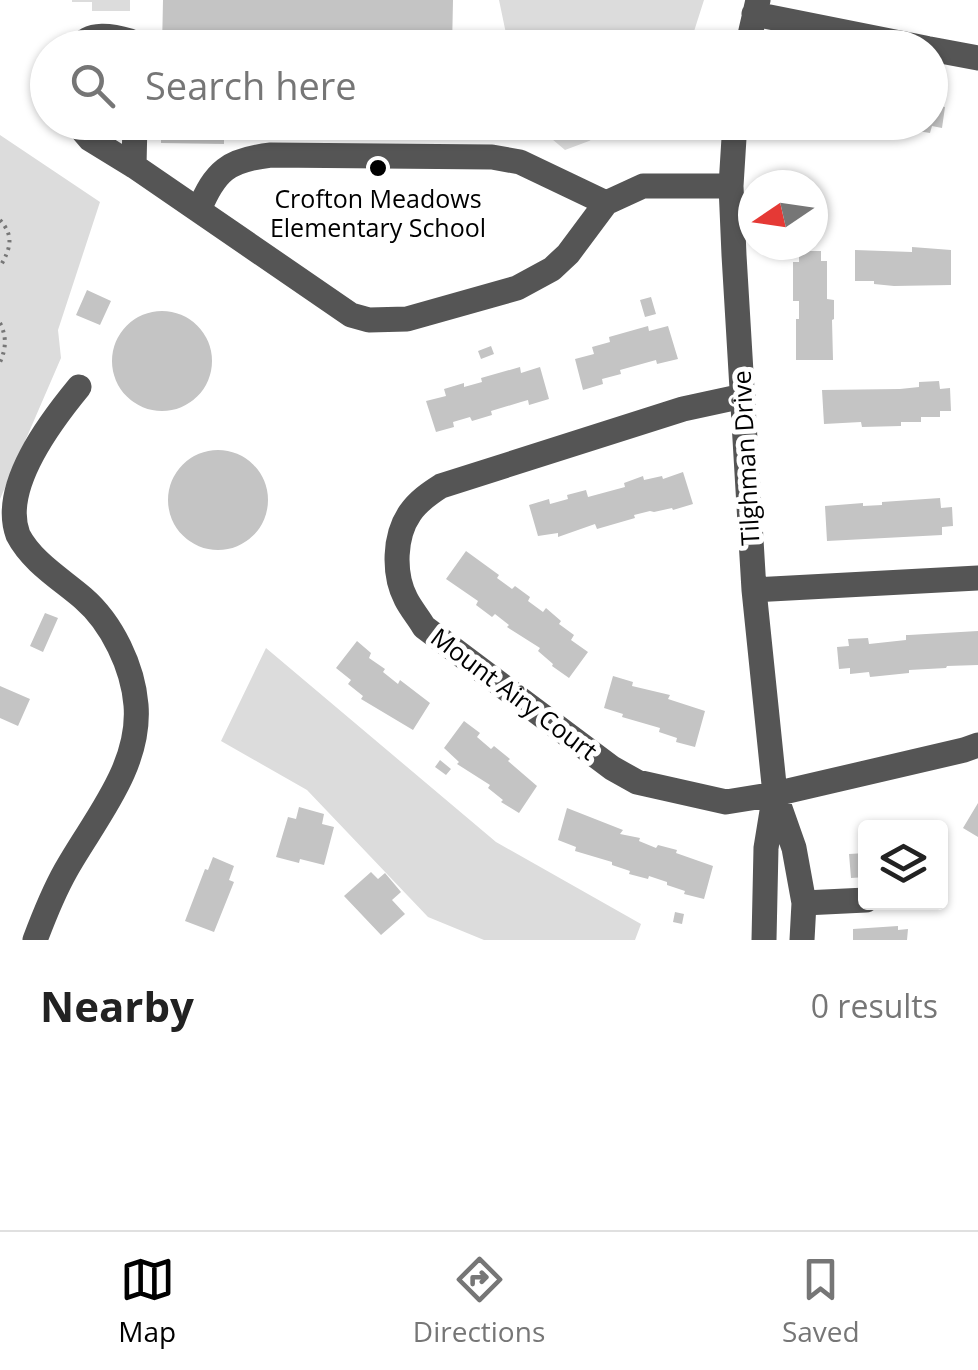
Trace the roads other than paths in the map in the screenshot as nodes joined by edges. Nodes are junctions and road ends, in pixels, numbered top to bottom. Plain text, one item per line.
1 (756, 7) edge
2 (852, 30) edge
3 (948, 52) edge
4 (978, 58) edge
5 (92, 140) edge
6 (135, 140) edge
7 (733, 140) edge
8 (134, 166) junction
9 (732, 186) junction
10 (606, 203) junction
11 (198, 210) junction
12 (79, 388) dead end
13 (743, 396) junction
14 (978, 578) edge
15 (754, 590) junction
16 (978, 744) edge
17 (775, 794) junction
18 (858, 901) edge
19 (804, 904) junction
20 (35, 940) edge
21 (764, 940) edge
22 (802, 940) edge

1 - 2 street
3 - 4 street
5 - 8 street
6 - 8 street
7 - 9 street, Tilghman Drive
8 - 11 street
9 - 10 street
9 - 13 street, Tilghman Drive
10 - 11 street
10 - 11 street
12 - 20 street
13 - 15 street, Tilghman Drive
13 - 17 street, Mount Airy Court
14 - 15 street
15 - 17 street, Tilghman Drive
16 - 17 street, Mount Airy Court
17 - 19 street, Tilghman Drive
17 - 21 street, Tilghman Drive
18 - 19 street
19 - 22 street, Tilghman Drive

